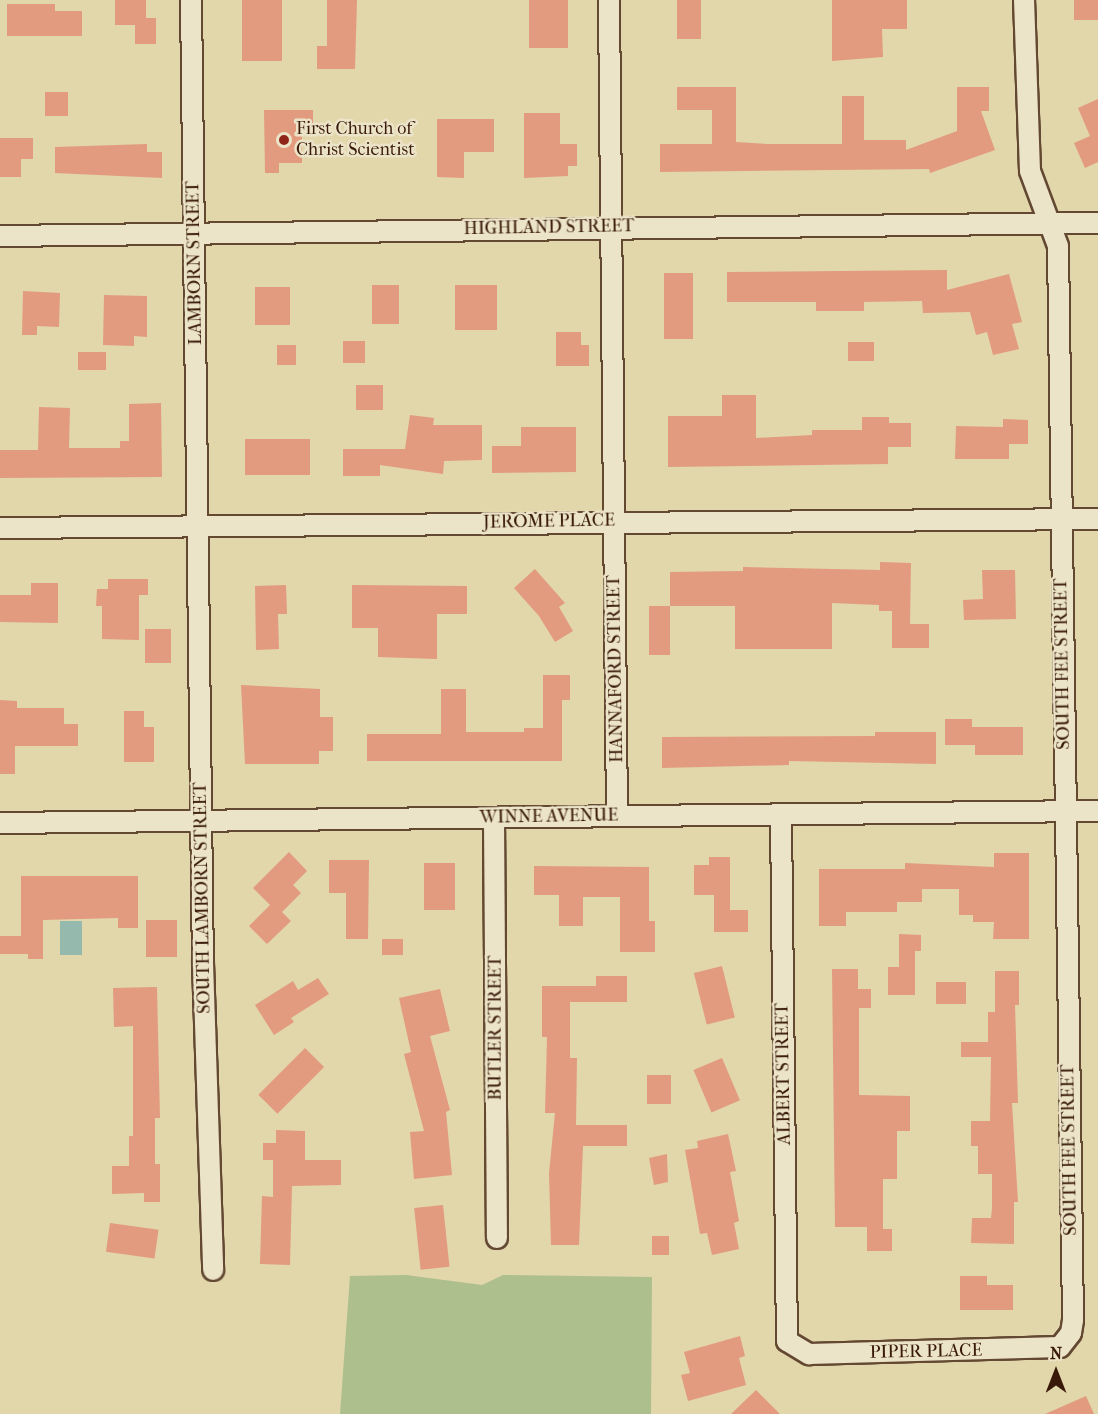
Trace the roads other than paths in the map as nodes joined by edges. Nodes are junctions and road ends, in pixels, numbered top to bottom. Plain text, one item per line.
1 (191, 0) edge
2 (609, 0) edge
3 (1024, 0) edge
4 (1098, 223) edge
5 (1049, 224) junction
6 (611, 228) junction
7 (194, 234) junction
8 (0, 236) edge
9 (1061, 519) junction
10 (1098, 519) edge
11 (614, 521) junction
12 (198, 526) junction
13 (0, 528) edge
14 (1098, 811) edge
15 (1064, 812) junction
16 (617, 816) junction
17 (781, 816) junction
18 (494, 818) junction
19 (201, 820) junction
20 (0, 823) edge
21 (497, 1238) dead end
22 (213, 1270) dead end
23 (786, 1332) joint
24 (1071, 1333) joint

1 - 7 street, LAMBORN STREET
2 - 6 street, HANNAFORD STREET
3 - 5 street, SOUTH FEE STREET
4 - 5 street, HIGHLAND STREET
5 - 6 street, HIGHLAND STREET
5 - 9 street, SOUTH FEE STREET
6 - 7 street, HIGHLAND STREET
6 - 11 street, HANNAFORD STREET
7 - 8 street, HIGHLAND STREET
7 - 12 street, LAMBORN STREET
9 - 10 street, JEROME PLACE
9 - 11 street, JEROME PLACE
9 - 15 street, SOUTH FEE STREET
11 - 12 street, JEROME PLACE
11 - 16 street, HANNAFORD STREET
12 - 13 street, JEROME PLACE
12 - 19 street, SOUTH LAMBORN STREET
14 - 15 street, WINNE AVENUE
15 - 17 street, WINNE AVENUE
15 - 24 street, SOUTH FEE STREET
16 - 17 street, WINNE AVENUE
16 - 18 street, WINNE AVENUE
17 - 23 street, ALBERT STREET
18 - 19 street, WINNE AVENUE
18 - 21 street, BUTLER STREET
19 - 20 street, WINNE AVENUE
19 - 22 street, SOUTH LAMBORN STREET
23 - 24 street, PIPER PLACE

